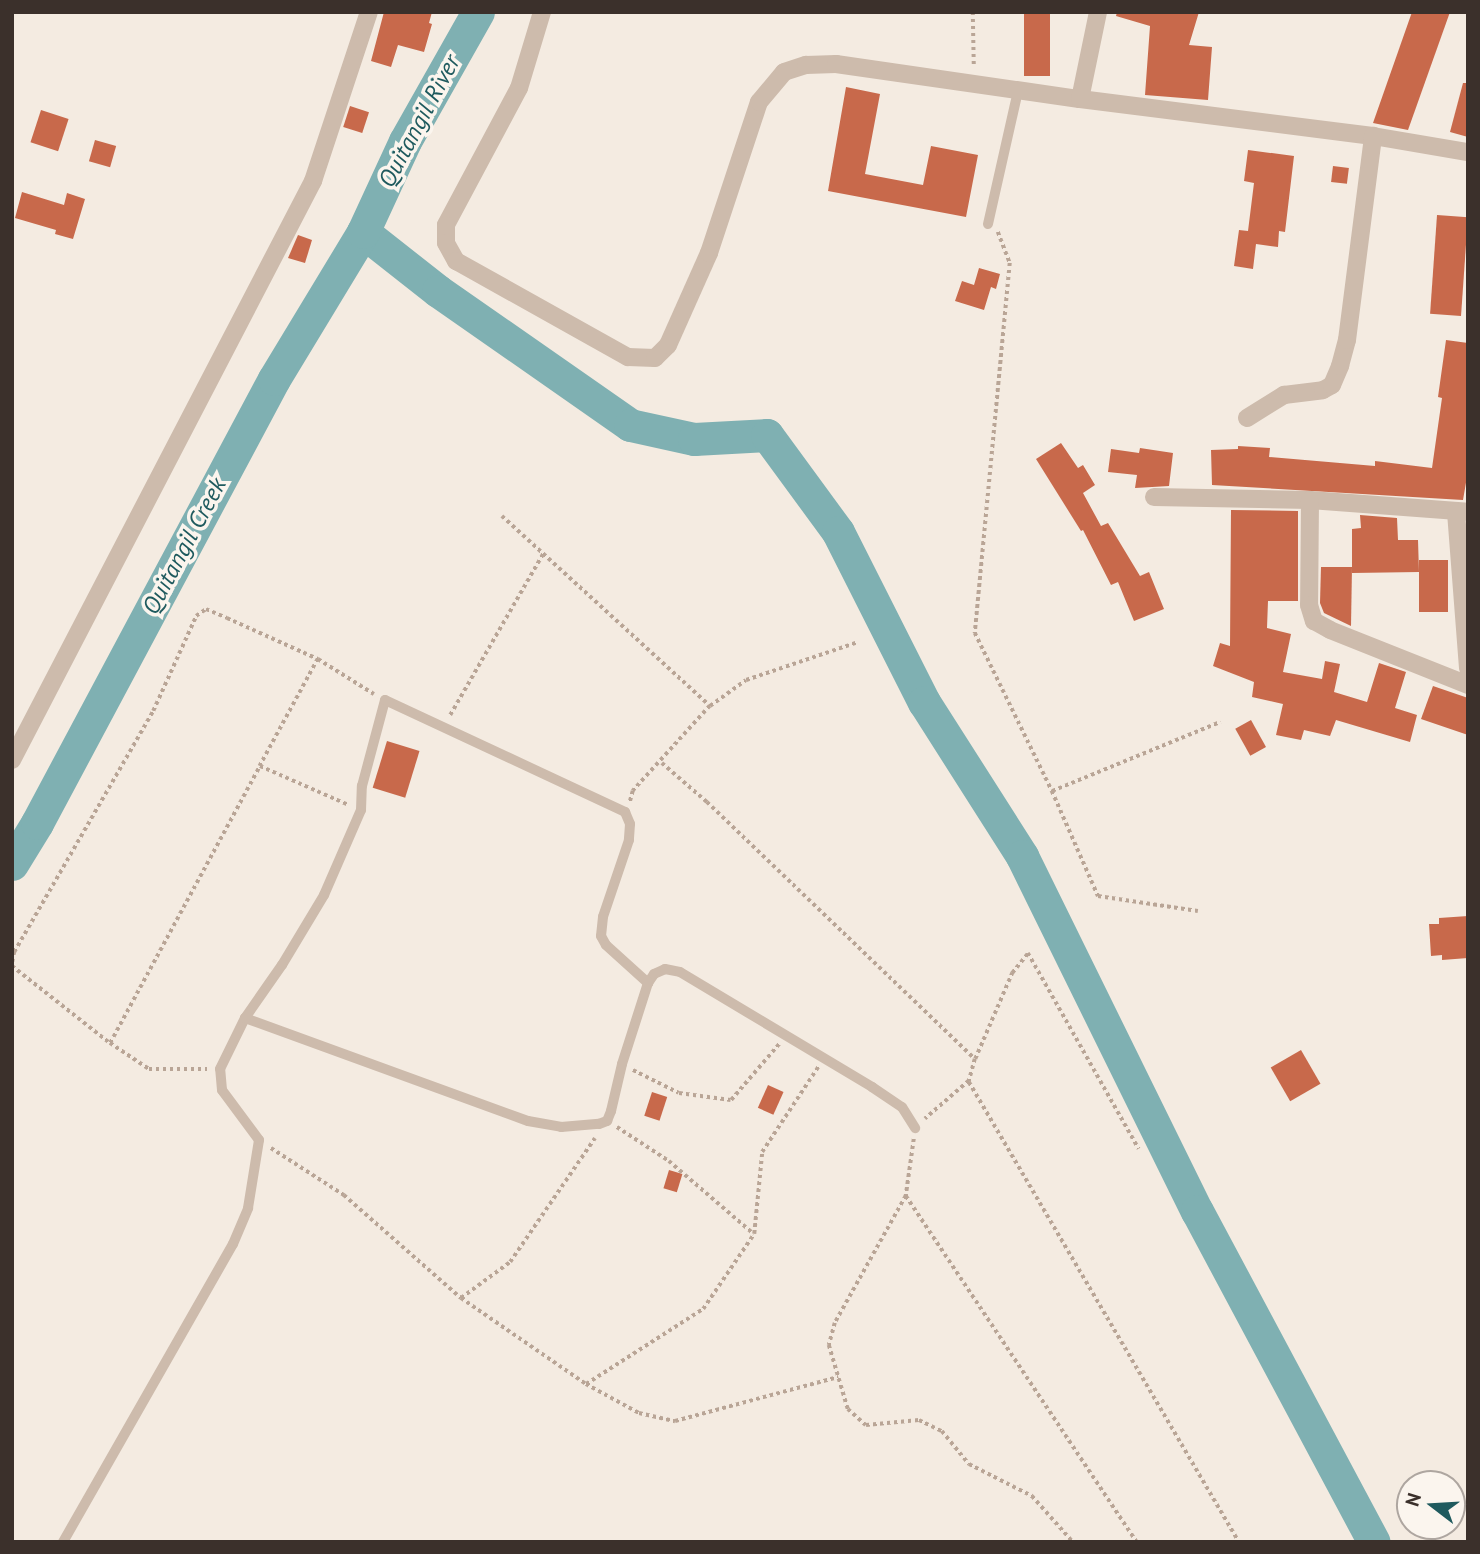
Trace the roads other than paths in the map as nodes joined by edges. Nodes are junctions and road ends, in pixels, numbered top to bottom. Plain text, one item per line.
1 (369, 12) edge
2 (542, 12) edge
3 (1098, 12) edge
4 (1018, 90) junction
5 (1080, 99) junction
6 (1373, 136) junction
7 (1468, 152) edge
8 (988, 224) road end
9 (1247, 418) dead end
10 (1154, 497) dead end
11 (1310, 499) junction
12 (1462, 512) edge
13 (1468, 669) edge
14 (1468, 685) edge
15 (12, 760) edge
16 (648, 982) junction
17 (245, 1018) junction
18 (915, 1128) road end
19 (63, 1542) edge

1 - 15 street
2 - 4 street
3 - 5 street
4 - 5 street
4 - 8 lane
5 - 6 street
6 - 7 street
6 - 9 street
10 - 11 street
11 - 12 street
11 - 14 street
12 - 13 street
16 - 17 lane
16 - 17 lane
16 - 18 lane
17 - 19 lane

